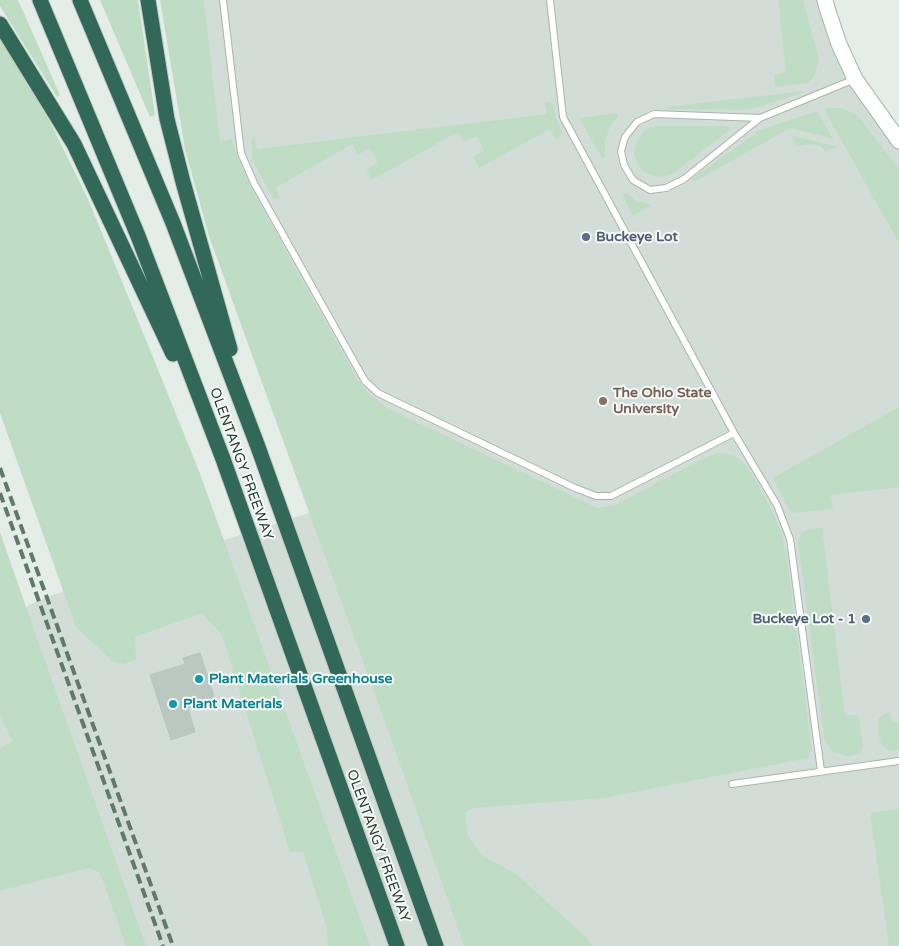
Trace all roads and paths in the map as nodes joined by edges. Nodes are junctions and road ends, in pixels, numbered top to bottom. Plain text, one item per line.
1 (40, 0) edge
2 (80, 0) edge
3 (148, 0) edge
4 (223, 0) edge
5 (550, 0) edge
6 (825, 0) edge
7 (0, 24) edge
8 (855, 79) junction
9 (760, 118) junction
10 (899, 141) edge
11 (734, 433) junction
12 (258, 447) junction
13 (223, 459) junction
14 (899, 761) edge
15 (821, 772) junction
16 (732, 784) dead end
17 (396, 946) edge
18 (436, 946) edge

1 - 13 highway, OLENTANGY FREEWAY
2 - 12 highway, OLENTANGY FREEWAY
3 - 12 highway
4 - 11 lane
5 - 11 lane
6 - 8 street
7 - 13 highway
8 - 9 lane
8 - 10 street
9 - 9 lane
11 - 15 lane
12 - 18 highway, OLENTANGY FREEWAY
13 - 17 highway, OLENTANGY FREEWAY
14 - 15 lane
15 - 16 lane

